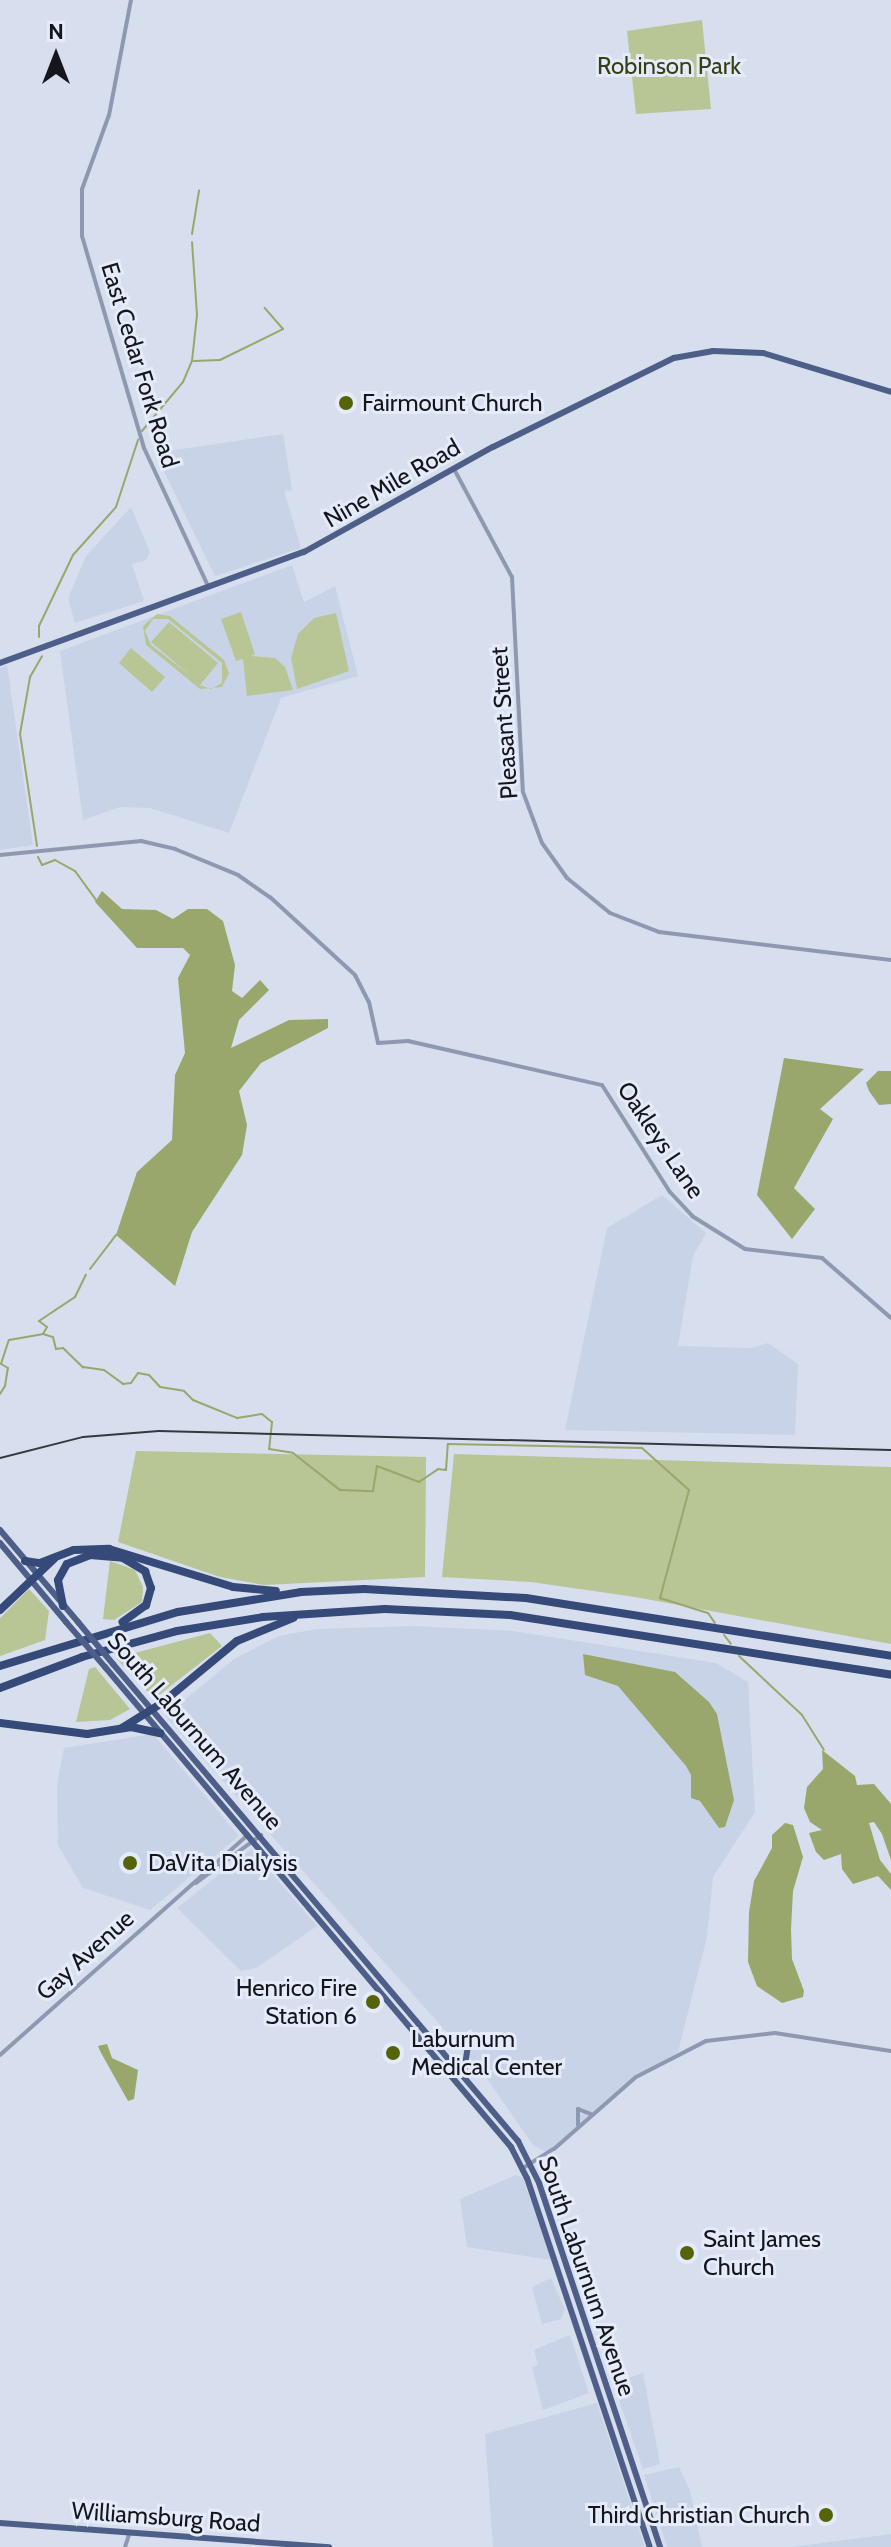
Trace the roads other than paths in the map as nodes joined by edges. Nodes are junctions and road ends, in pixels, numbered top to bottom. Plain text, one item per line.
1 (131, 0) edge
2 (891, 392) edge
3 (454, 468) junction
4 (208, 586) junction
5 (0, 663) edge
6 (0, 855) edge
7 (891, 960) edge
8 (891, 1318) edge
9 (0, 1530) edge
10 (0, 1543) edge
11 (54, 1559) junction
12 (25, 1561) junction
13 (34, 1578) junction
14 (301, 1592) junction
15 (63, 1606) junction
16 (0, 1610) edge
17 (309, 1613) junction
18 (112, 1628) junction
19 (891, 1656) edge
20 (0, 1666) edge
21 (891, 1675) edge
22 (0, 1688) edge
23 (149, 1712) junction
24 (0, 1723) edge
25 (122, 1728) junction
26 (160, 1733) junction
27 (259, 1832) junction
28 (251, 1838) junction
29 (446, 2051) junction
30 (891, 2051) edge
31 (0, 2055) edge
32 (465, 2074) junction
33 (593, 2114) junction
34 (577, 2128) junction
35 (530, 2163) junction
36 (523, 2168) junction
37 (0, 2523) edge
38 (130, 2532) junction
39 (125, 2547) edge
40 (329, 2547) edge
41 (650, 2547) edge
42 (660, 2547) edge

1 - 4 street, East Cedar Fork Road
2 - 3 main road, Nine Mile Road
3 - 4 main road, Nine Mile Road
3 - 7 street, Pleasant Street
4 - 5 main road, Nine Mile Road
6 - 8 street, Oakleys Lane
9 - 12 main road, South Laburnum Avenue
10 - 13 main road, South Laburnum Avenue
11 - 12 highway
11 - 13 highway
11 - 14 highway
12 - 13 main road, South Laburnum Avenue
13 - 15 main road, South Laburnum Avenue
13 - 16 highway
13 - 23 main road, South Laburnum Avenue, bridge
14 - 18 highway
14 - 19 highway
15 - 18 highway
15 - 23 main road, South Laburnum Avenue, bridge
17 - 21 highway
17 - 22 highway
17 - 23 highway
18 - 20 highway
23 - 25 highway
23 - 26 main road, South Laburnum Avenue
23 - 27 main road, South Laburnum Avenue
24 - 25 highway
25 - 26 highway
26 - 28 main road, South Laburnum Avenue
27 - 28 street, Gay Avenue
27 - 29 main road, South Laburnum Avenue
28 - 31 street, Gay Avenue
28 - 36 main road, South Laburnum Avenue
29 - 32 main road, South Laburnum Avenue
29 - 32 main road
30 - 33 street
32 - 35 main road, South Laburnum Avenue
33 - 34 street
33 - 34 street
34 - 35 street
35 - 36 street
35 - 42 main road, South Laburnum Avenue
36 - 41 main road, South Laburnum Avenue
37 - 38 main road, Williamsburg Road
38 - 39 street
38 - 40 main road, Williamsburg Road

